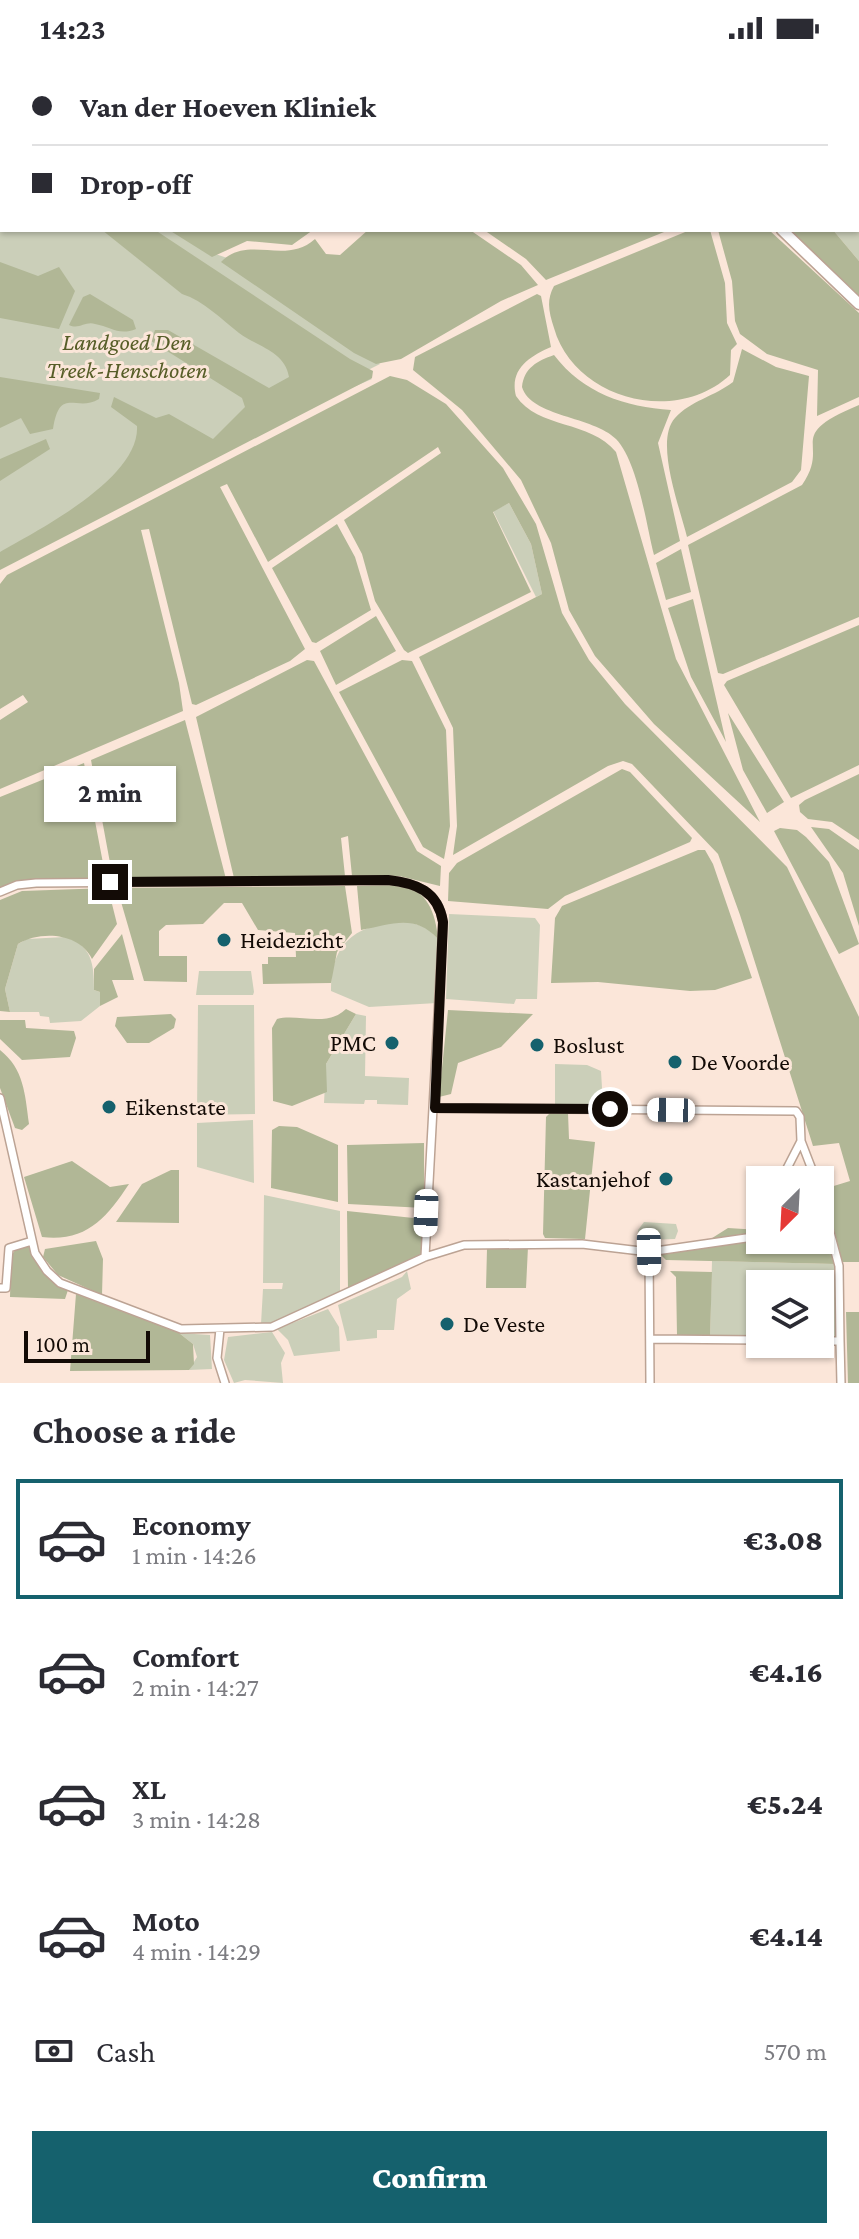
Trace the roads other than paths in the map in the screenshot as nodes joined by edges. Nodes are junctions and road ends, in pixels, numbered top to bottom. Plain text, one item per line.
1 (784, 232) edge
2 (859, 304) edge
3 (0, 892) edge
4 (0, 1098) edge
5 (435, 1108) junction
6 (801, 1141) junction
7 (788, 1166) edge
8 (811, 1166) edge
9 (746, 1238) edge
10 (32, 1241) junction
11 (834, 1247) edge
12 (649, 1252) junction
13 (425, 1257) junction
14 (0, 1288) edge
15 (220, 1329) junction
16 (650, 1339) junction
17 (746, 1340) edge
18 (834, 1341) edge
19 (840, 1341) junction
20 (225, 1383) edge
21 (650, 1383) edge
22 (841, 1383) edge

1 - 2 street
3 - 5 street
4 - 10 street
5 - 6 street
5 - 13 street
6 - 7 street
6 - 8 street
9 - 12 street
10 - 14 street
10 - 15 street
11 - 19 street
12 - 13 street
12 - 16 street
13 - 15 street
15 - 20 street
16 - 17 street
16 - 21 street
18 - 19 street
19 - 22 street

